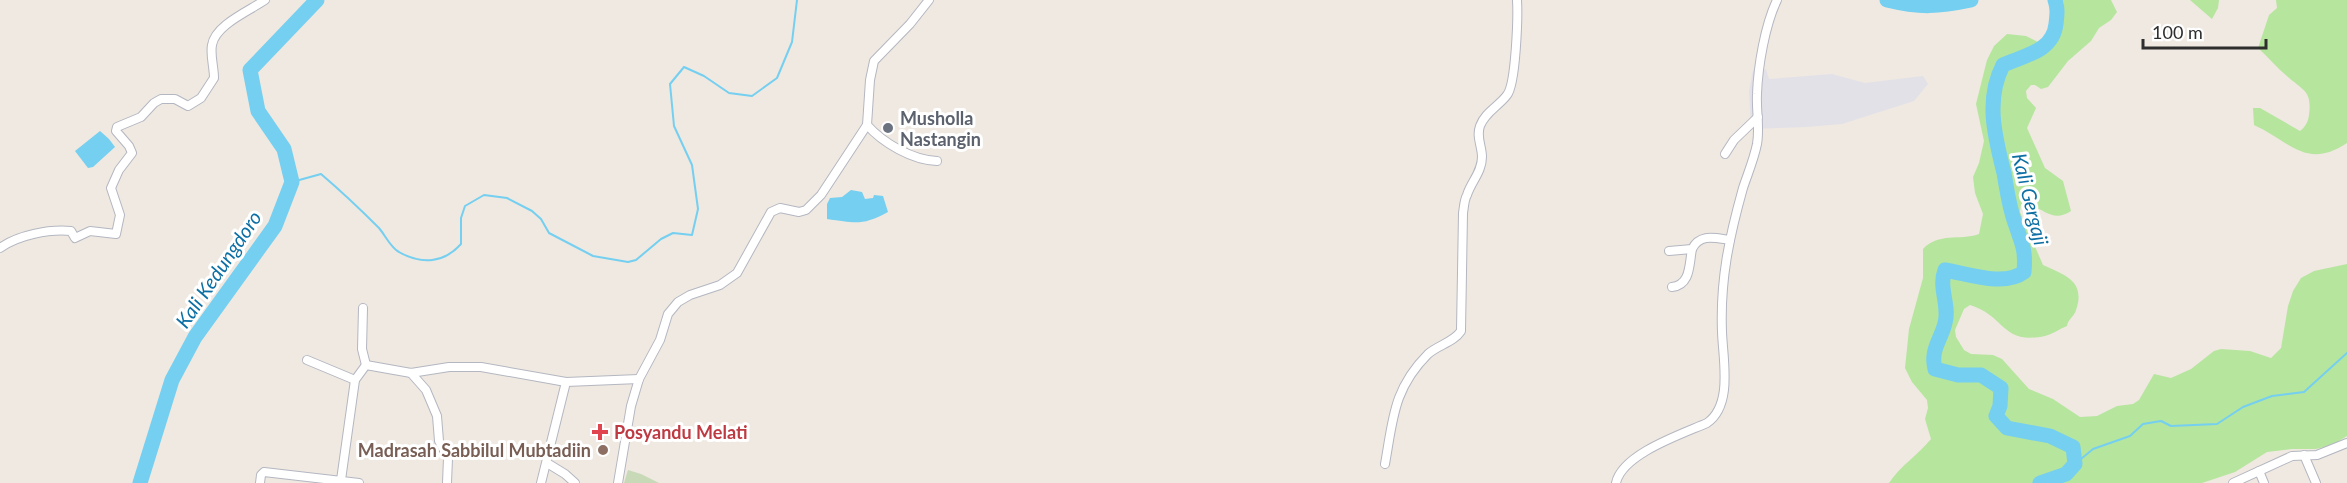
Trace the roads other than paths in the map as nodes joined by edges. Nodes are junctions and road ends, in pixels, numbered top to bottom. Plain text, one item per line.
1 (264, 0) edge
2 (929, 0) edge
3 (1517, 0) edge
4 (1777, 0) edge
5 (1758, 117) junction
6 (867, 125) junction
7 (1725, 154) dead end
8 (936, 161) dead end
9 (1730, 240) junction
10 (0, 248) edge
11 (1692, 249) junction
12 (1669, 251) dead end
13 (1672, 287) dead end
14 (363, 308) dead end
15 (308, 360) dead end
16 (366, 365) junction
17 (411, 373) junction
18 (639, 379) junction
19 (355, 380) junction
20 (566, 382) junction
21 (2347, 443) edge
22 (2304, 455) junction
23 (547, 463) junction
24 (1385, 464) dead end
25 (2259, 471) junction
26 (341, 480) junction
27 (260, 483) edge
28 (359, 483) edge
29 (447, 483) edge
30 (541, 483) edge
31 (575, 483) edge
32 (618, 483) edge
33 (1616, 483) edge
34 (2233, 483) edge
35 (2265, 483) edge
36 (2316, 483) edge

1 - 10 street
2 - 6 street
3 - 24 street
4 - 5 street
5 - 7 street
5 - 9 street
6 - 8 street
6 - 18 street
9 - 11 street
9 - 33 street
11 - 12 street
11 - 13 street
14 - 16 street
15 - 19 street
16 - 17 street
16 - 19 street
17 - 20 street
17 - 29 street
18 - 20 street
18 - 32 street
19 - 26 street
20 - 23 street
21 - 22 street
22 - 25 street
22 - 36 street
23 - 30 street
23 - 31 street
25 - 34 street
25 - 35 street
26 - 27 street
26 - 28 street

